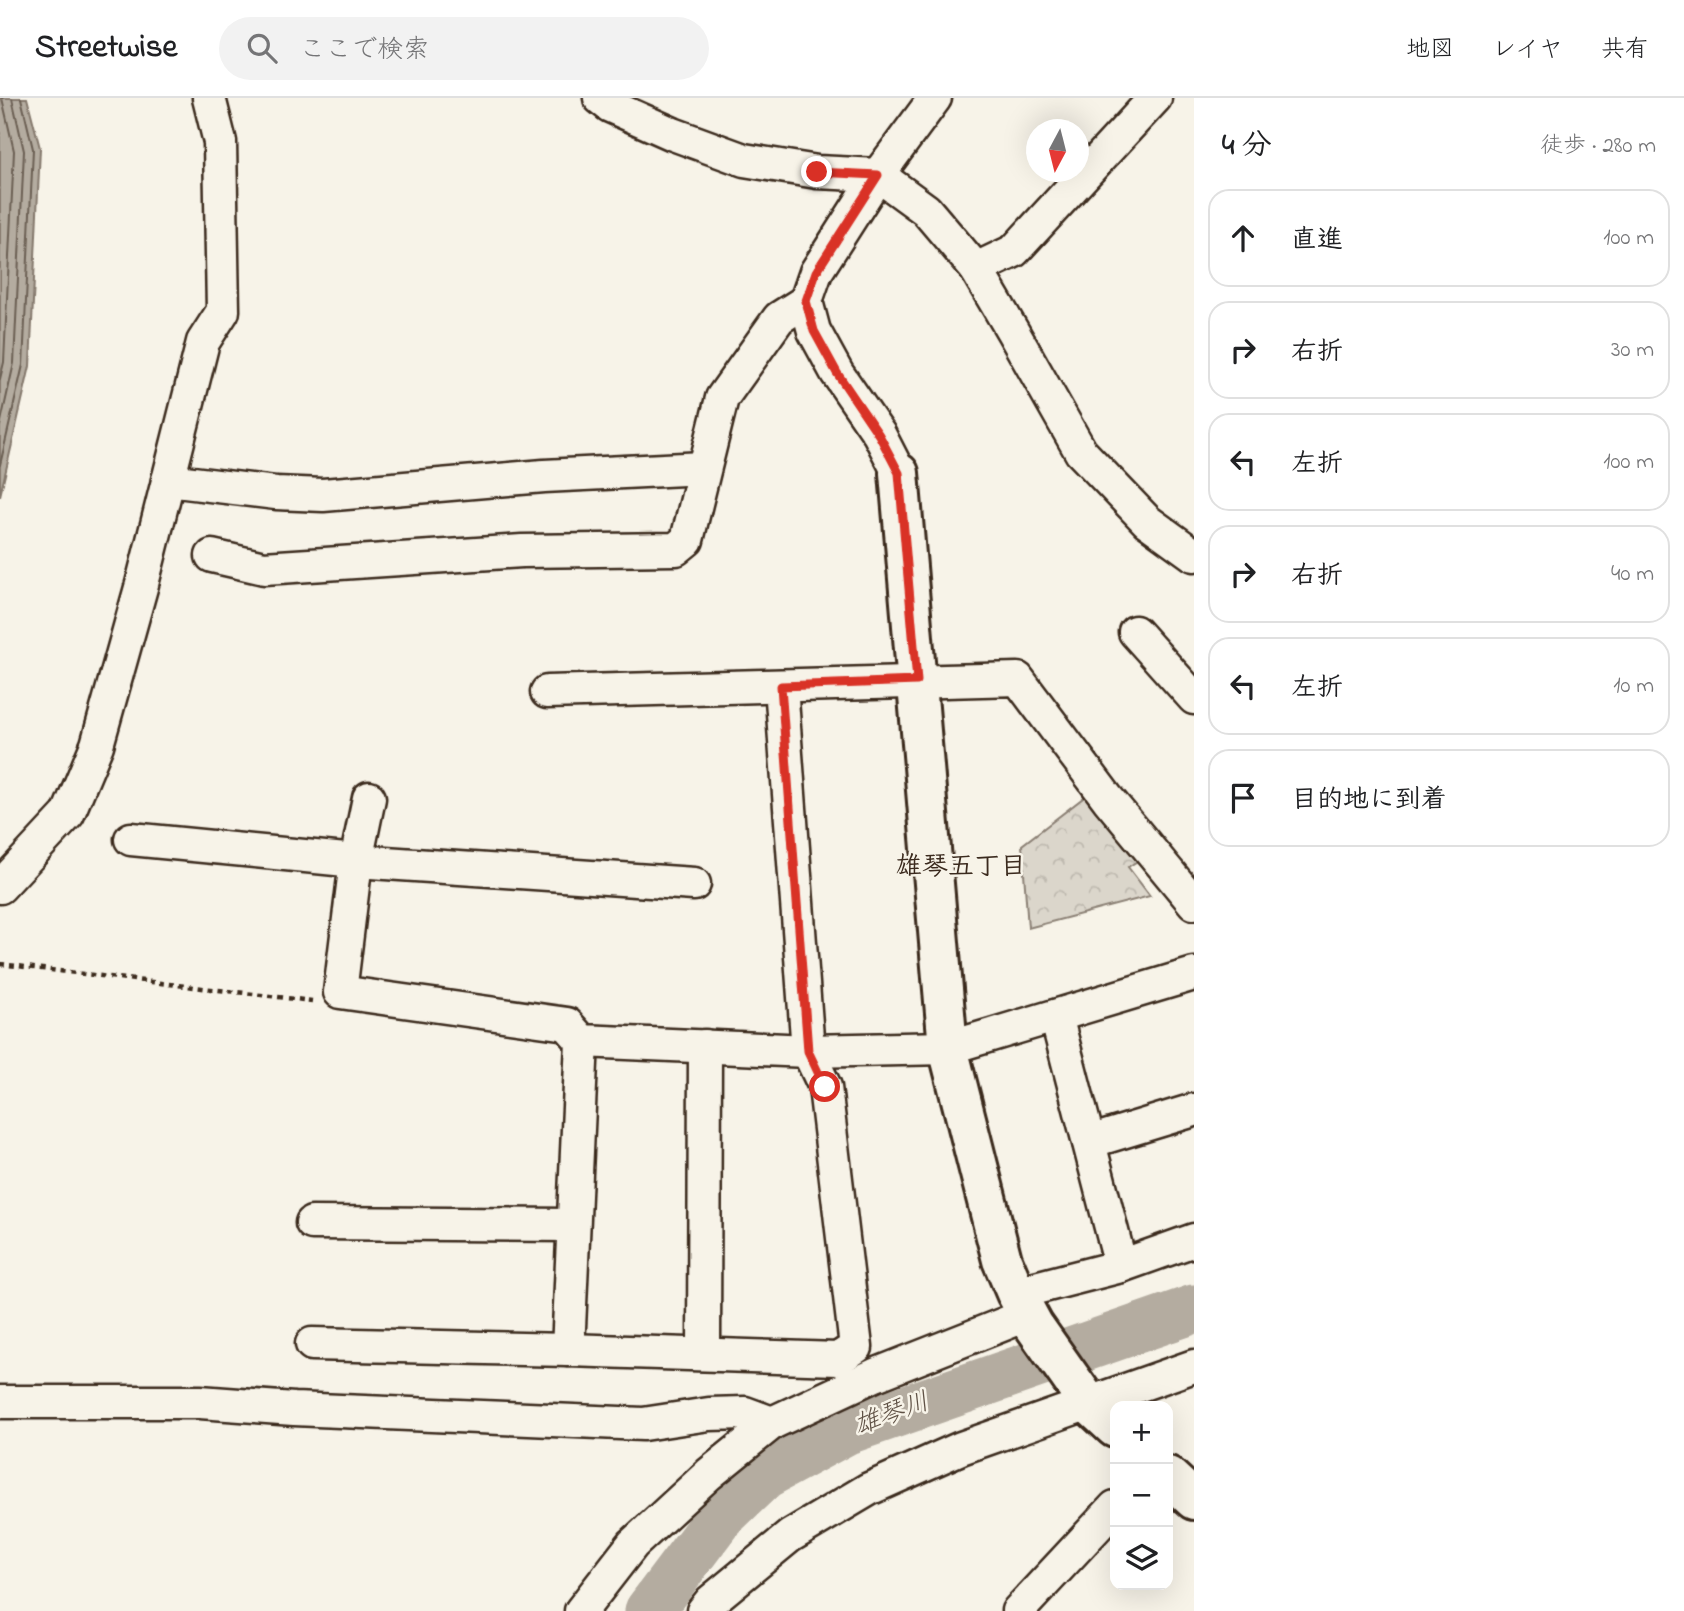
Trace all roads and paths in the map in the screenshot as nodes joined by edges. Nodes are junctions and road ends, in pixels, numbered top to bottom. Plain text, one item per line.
1 (209, 98) edge
2 (600, 98) edge
3 (935, 98) edge
4 (1155, 98) edge
5 (878, 175) junction
6 (976, 269) junction
7 (806, 301) junction
8 (704, 468) junction
9 (899, 473) joint
10 (168, 480) junction
11 (1194, 555) edge
12 (212, 556) dead end
13 (1135, 632) dead end
14 (917, 681) junction
15 (781, 686) junction
16 (547, 692) dead end
17 (1194, 698) edge
18 (369, 799) dead end
19 (131, 839) dead end
20 (356, 861) junction
21 (694, 884) dead end
22 (0, 887) edge
23 (1194, 903) edge
24 (0, 964) edge
25 (1194, 974) edge
26 (341, 992) junction
27 (1056, 1016) junction
28 (582, 1041) junction
29 (705, 1046) junction
30 (948, 1048) junction
31 (808, 1051) junction
32 (1194, 1110) edge
33 (1089, 1142) junction
34 (312, 1223) dead end
35 (573, 1225) junction
36 (1194, 1240) edge
37 (1121, 1266) junction
38 (1026, 1311) junction
39 (312, 1344) dead end
40 (568, 1350) junction
41 (704, 1354) junction
42 (1194, 1366) edge
43 (0, 1402) edge
44 (1102, 1416) edge
45 (772, 1423) junction
46 (1173, 1481) edge
47 (1194, 1500) edge
48 (1110, 1512) edge
49 (581, 1611) edge
50 (702, 1611) edge
51 (1018, 1611) edge

1 - 10 street
2 - 5 street
3 - 5 street
4 - 6 street
5 - 6 street
5 - 7 street
6 - 11 street
7 - 8 street
7 - 9 street
8 - 10 street
8 - 12 street
9 - 14 street
10 - 22 street
13 - 17 street
14 - 15 street
14 - 23 street
14 - 30 street
15 - 16 street
15 - 31 street
18 - 20 street
19 - 20 street
20 - 21 street
20 - 26 street
24 - 26 path
25 - 27 street
26 - 28 street
27 - 30 street
27 - 33 street
28 - 29 street
28 - 35 street
29 - 31 street
29 - 41 street
30 - 31 street
30 - 38 street
31 - 41 street
32 - 33 street
33 - 37 street
34 - 35 street
35 - 40 street
36 - 37 street
37 - 38 street
38 - 44 street
38 - 45 street
39 - 40 street
40 - 41 street
42 - 44 street
43 - 45 street
44 - 50 street
45 - 49 street
46 - 47 street
48 - 51 street

